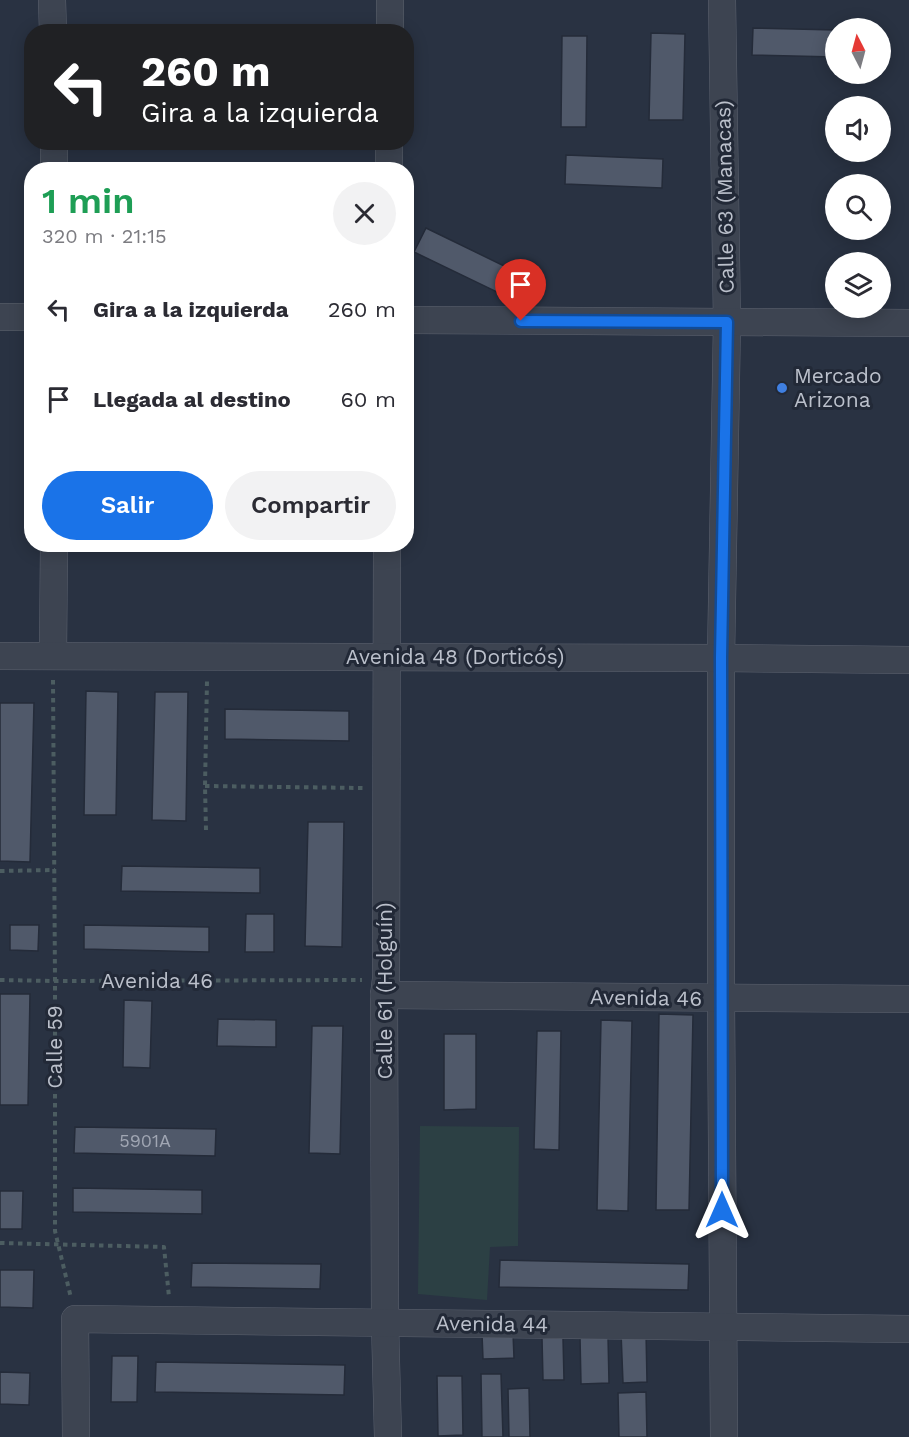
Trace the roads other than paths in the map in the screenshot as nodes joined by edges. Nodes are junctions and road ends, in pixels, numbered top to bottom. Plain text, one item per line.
1 (52, 0) edge
2 (390, 0) edge
3 (722, 0) edge
4 (53, 24) edge
5 (390, 24) edge
6 (0, 317) edge
7 (24, 317) edge
8 (414, 320) edge
9 (727, 322) junction
10 (909, 323) edge
11 (54, 552) edge
12 (387, 552) edge
13 (53, 655) junction
14 (0, 656) edge
15 (386, 656) junction
16 (721, 658) junction
17 (909, 660) edge
18 (385, 988) junction
19 (721, 999) junction
20 (909, 999) edge
21 (385, 1323) junction
22 (723, 1327) junction
23 (909, 1329) edge
24 (76, 1437) edge
25 (388, 1437) edge
26 (724, 1437) edge

1 - 4 street
2 - 5 street
3 - 9 street, Calle 63 (Manacas)
6 - 7 street
8 - 9 street
9 - 10 street
9 - 16 street, Calle 63 (Manacas)
11 - 13 street
12 - 15 street, Calle 61 (Holguín)
13 - 14 street, Avenida 48 (Dorticós)
13 - 15 street, Avenida 48 (Dorticós)
15 - 16 street, Avenida 48 (Dorticós)
15 - 18 street, Calle 61 (Holguín)
16 - 17 street, Avenida 48 (Dorticós)
16 - 19 street, Calle 63 (Manacas)
18 - 19 street, Avenida 46
18 - 21 street, Calle 61 (Holguín)
19 - 20 street, Avenida 46
19 - 22 street, Calle 63 (Manacas)
21 - 22 street, Avenida 44
21 - 24 street, Avenida 44
21 - 25 street, Calle 61 (Holguín)
22 - 23 street, Avenida 44
22 - 26 street, Calle 63 (Manacas)

